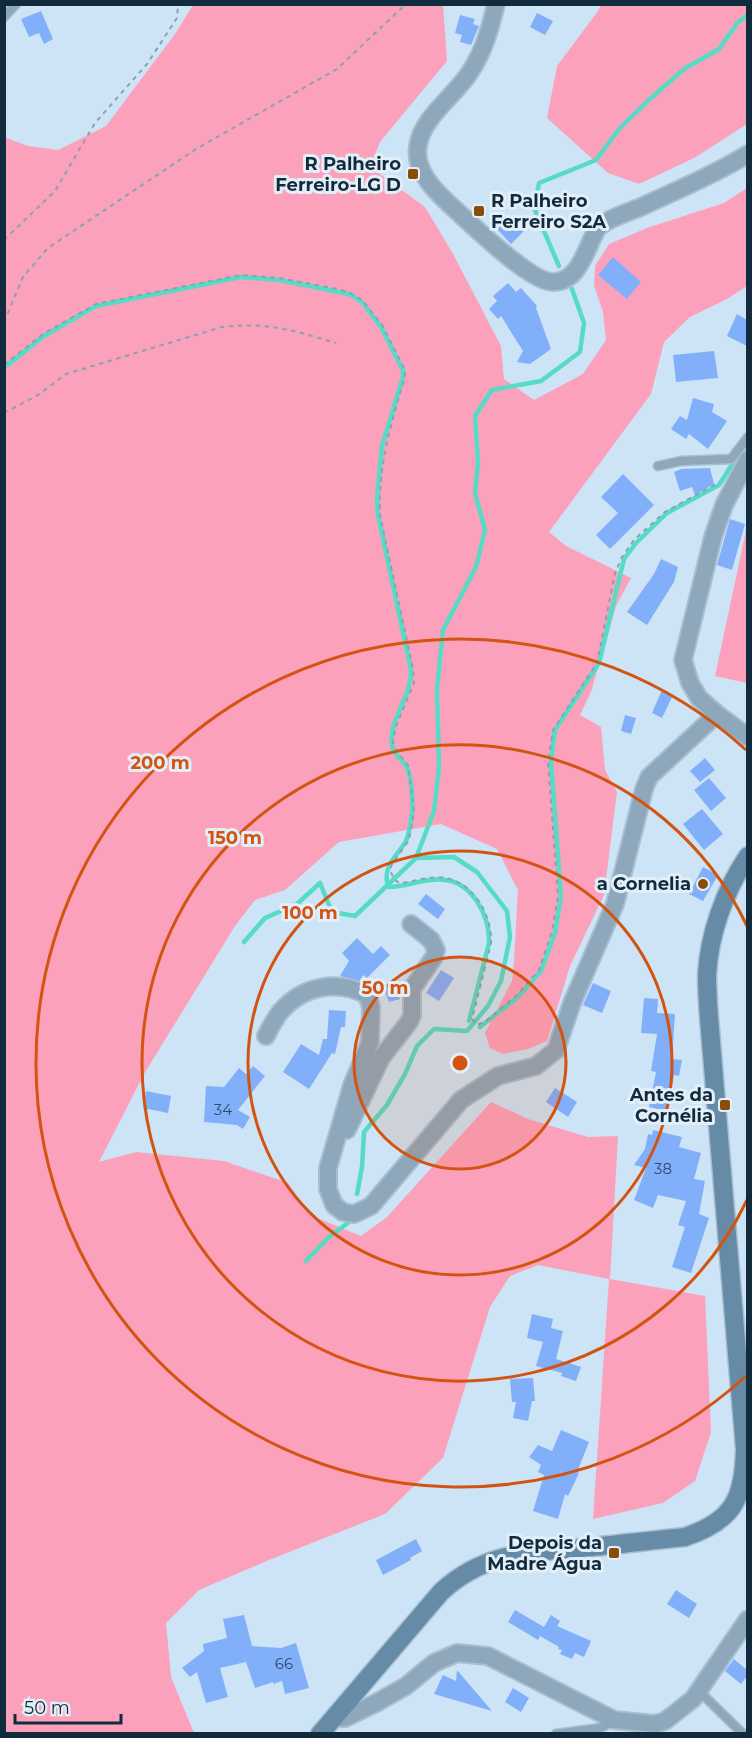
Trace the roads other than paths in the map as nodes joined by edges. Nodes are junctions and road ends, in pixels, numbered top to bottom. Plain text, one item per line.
1 (16, 4) edge
2 (496, 4) edge
3 (4, 16) edge
4 (747, 154) edge
5 (747, 437) edge
6 (747, 459) edge
7 (658, 466) dead end
8 (717, 714) junction
9 (747, 737) edge
10 (747, 856) edge
11 (411, 924) dead end
12 (266, 1036) dead end
13 (336, 1142) junction
14 (747, 1619) edge
15 (699, 1691) junction
16 (333, 1718) junction
17 (614, 1720) junction
18 (650, 1729) edge
19 (320, 1734) edge
20 (556, 1734) edge
21 (743, 1734) edge

1 - 3 lane
2 - 4 street
5 - 7 lane
6 - 8 street
8 - 9 street
8 - 13 street
10 - 16 main road
11 - 13 street
12 - 13 street
14 - 15 street
15 - 18 street
15 - 21 lane
16 - 17 street
16 - 19 main road
17 - 18 street
17 - 20 lane

